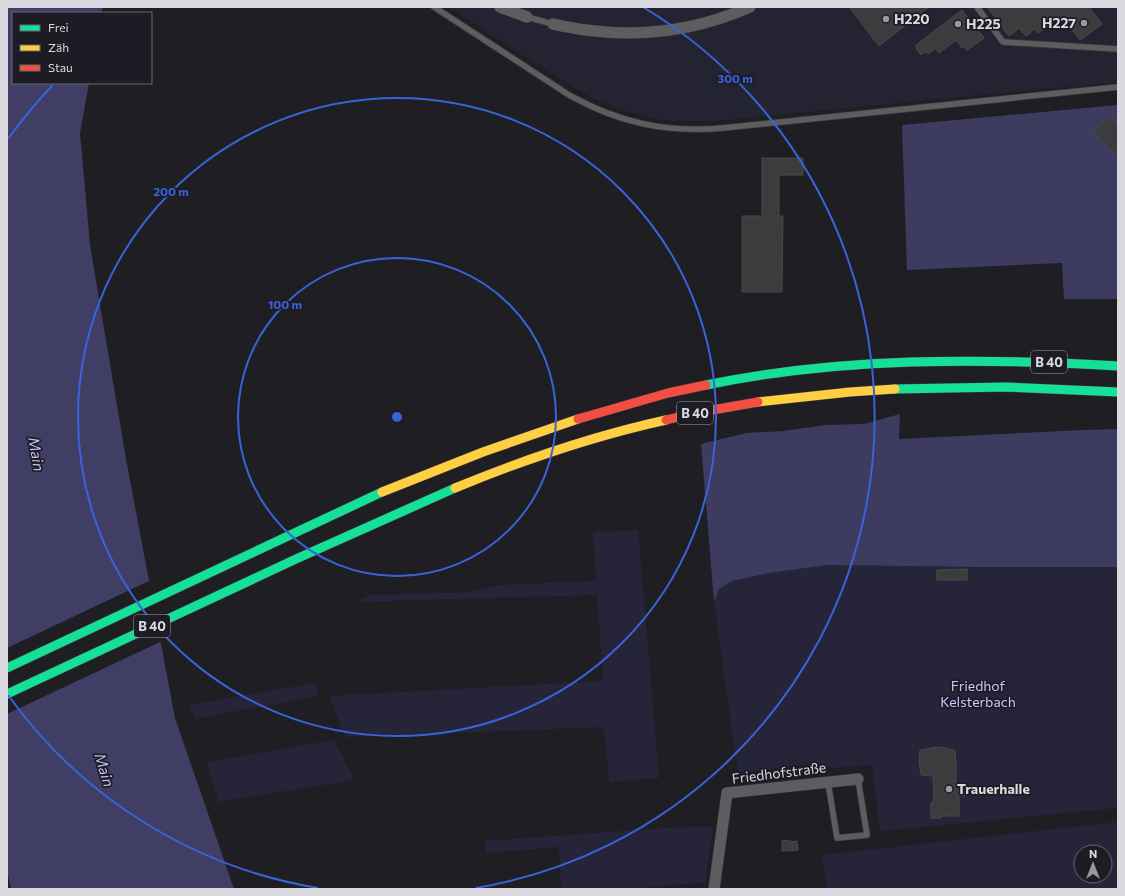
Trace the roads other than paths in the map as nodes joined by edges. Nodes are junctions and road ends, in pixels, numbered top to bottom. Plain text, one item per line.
1 (434, 7) edge
2 (500, 7) edge
3 (750, 7) edge
4 (977, 7) edge
5 (527, 17) joint
6 (553, 24) joint
7 (1118, 49) edge
8 (1118, 87) edge
9 (1118, 366) edge
10 (1118, 392) edge
11 (7, 668) edge
12 (7, 694) edge
13 (858, 779) joint
14 (828, 782) junction
15 (714, 889) edge

1 - 8 lane
2 - 5 street
3 - 6 street
4 - 7 lane
5 - 6 lane
9 - 11 highway, B 40
10 - 12 highway, B 40
13 - 14 street, Friedhofstraße
13 - 14 lane
14 - 15 street, Friedhofstraße

